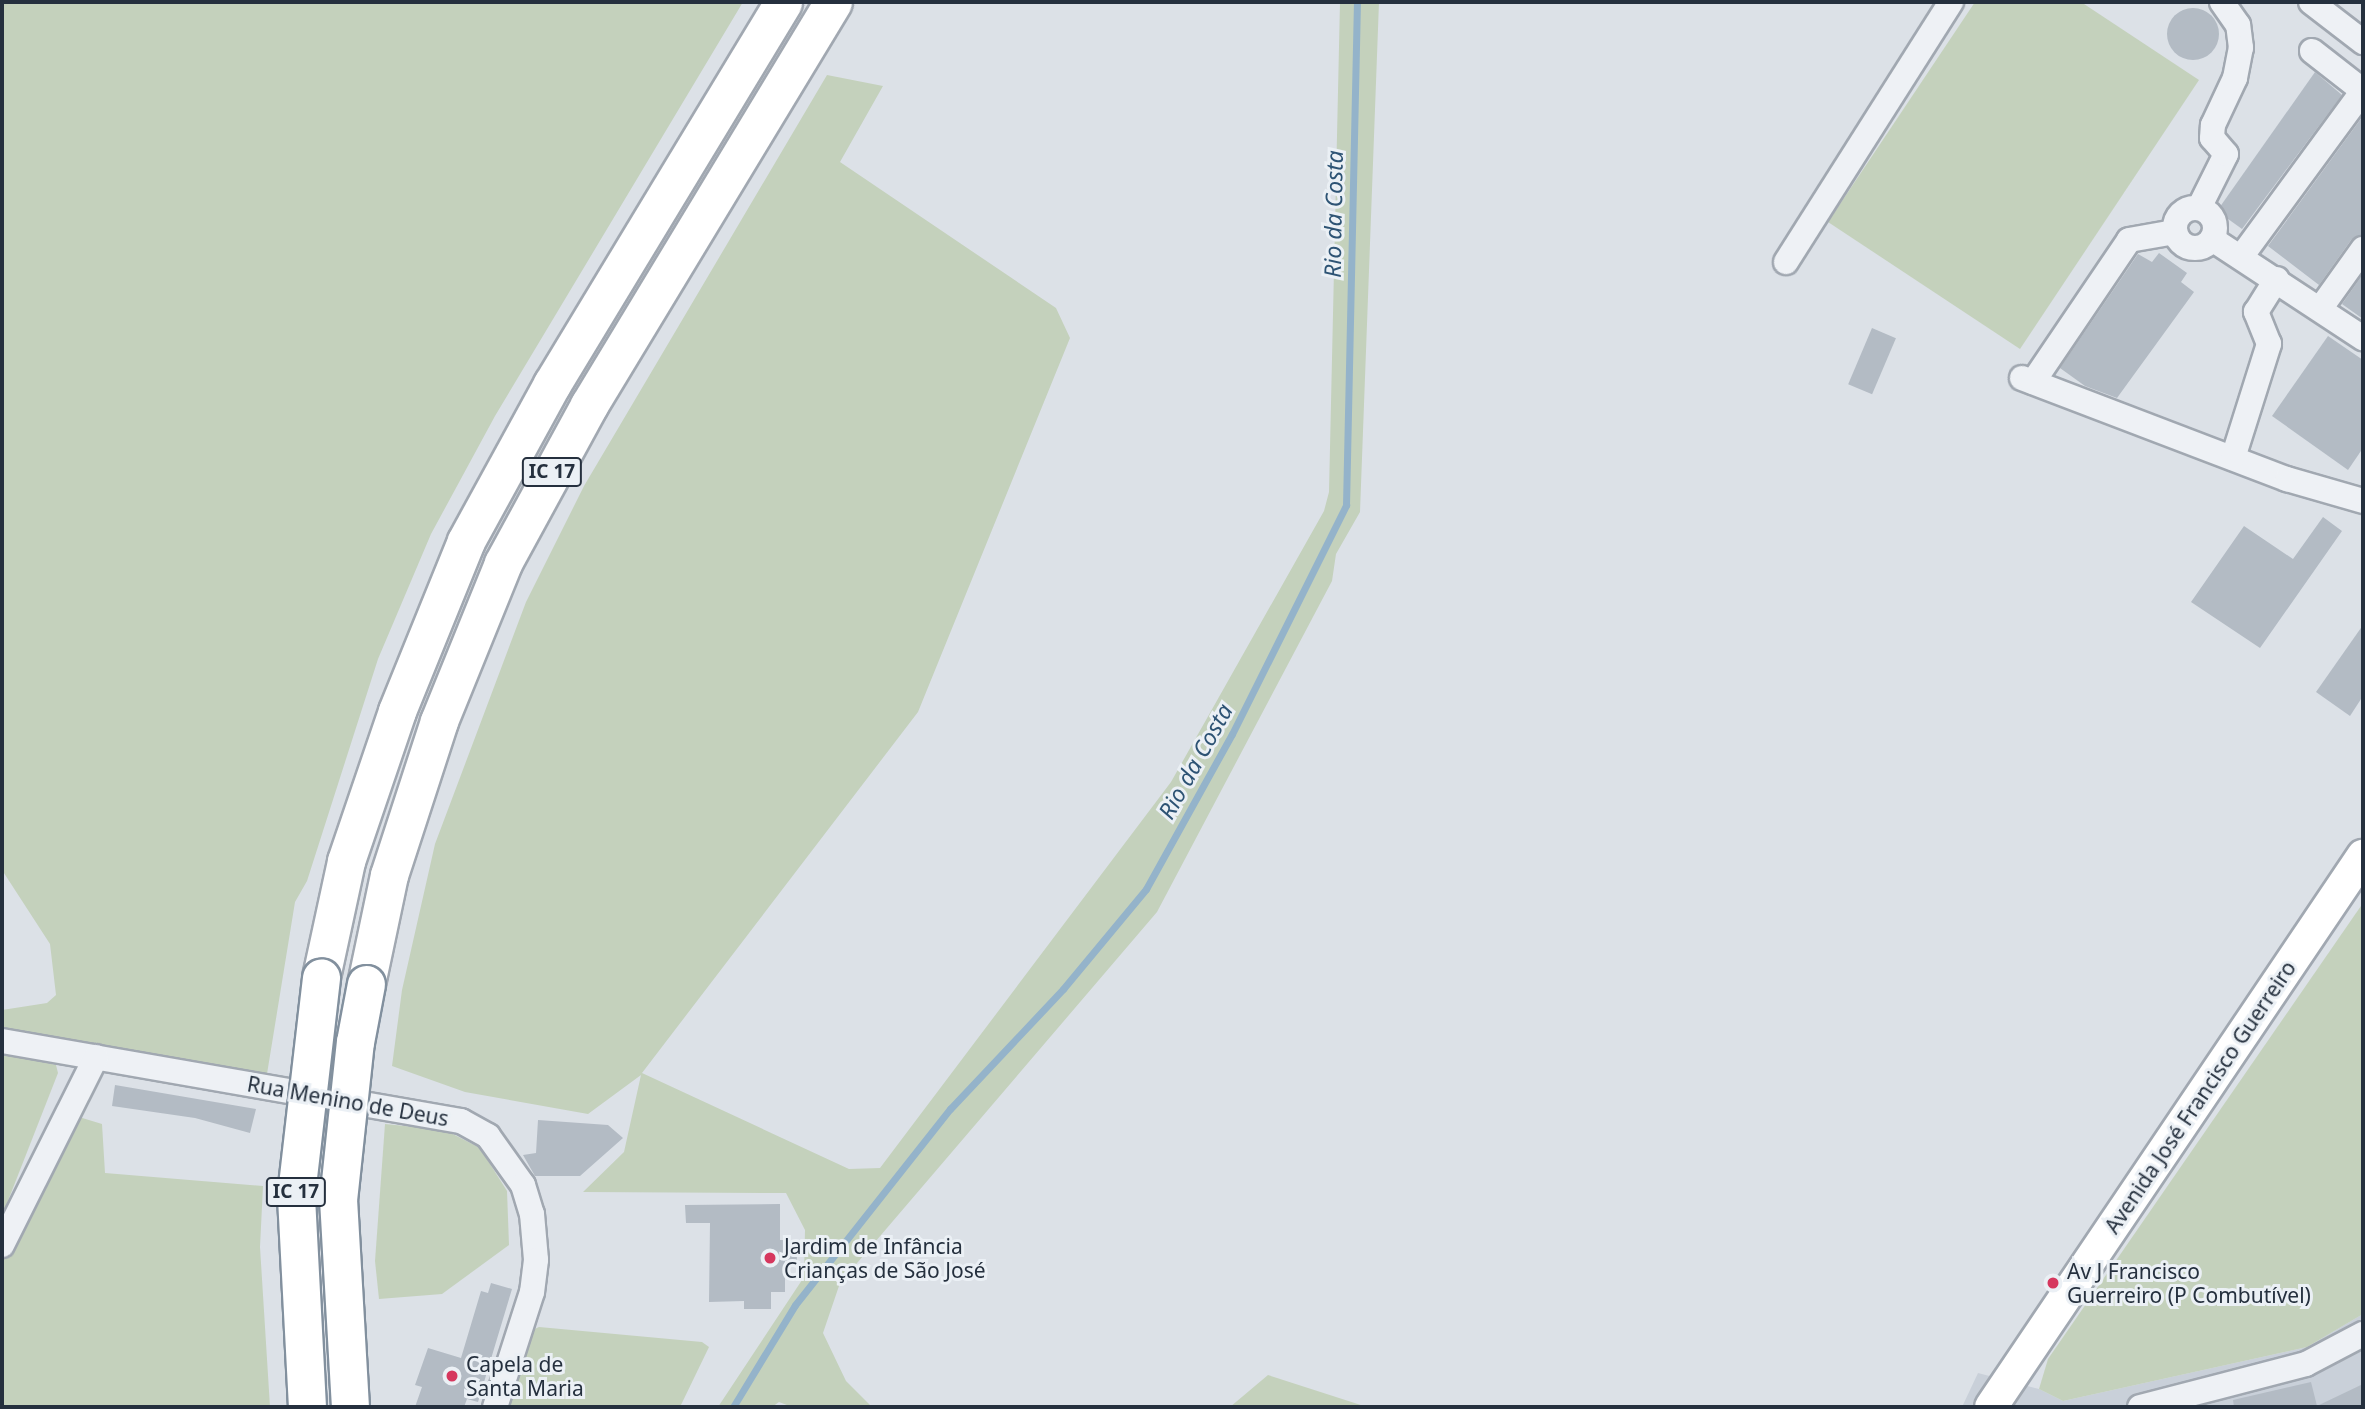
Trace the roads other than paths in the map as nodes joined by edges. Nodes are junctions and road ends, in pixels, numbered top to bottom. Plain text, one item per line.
1 (783, 2) edge
2 (832, 2) edge
3 (1951, 2) edge
4 (2222, 2) edge
5 (2311, 2) edge
6 (2363, 42) edge
7 (2312, 51) dead end
8 (2362, 90) edge
9 (2199, 208) junction
10 (2175, 232) junction
11 (2212, 239) junction
12 (2363, 249) edge
13 (2241, 257) junction
14 (1786, 262) dead end
15 (2277, 279) junction
16 (2320, 309) junction
17 (2363, 338) edge
18 (2233, 458) junction
19 (2363, 501) edge
20 (2363, 856) edge
21 (2, 1041) edge
22 (96, 1057) junction
23 (2, 1245) edge
24 (2363, 1334) edge
25 (307, 1407) edge
26 (350, 1407) edge
27 (495, 1407) edge
28 (1991, 1407) edge
29 (2140, 1407) edge

1 - 25 highway, IC 17, bridge
2 - 26 highway, IC 17, bridge
3 - 14 street
4 - 9 street
5 - 6 street
7 - 8 street
8 - 13 street
9 - 10 street
9 - 11 street
10 - 11 street
10 - 18 street
11 - 13 street
12 - 16 street
13 - 15 street
15 - 16 street
15 - 18 street
16 - 17 street
18 - 19 street
20 - 28 main road, Avenida José Francisco Guerreiro
21 - 22 street, Rua Menino de Deus
22 - 23 street
22 - 27 street, Rua Menino de Deus
24 - 29 street

